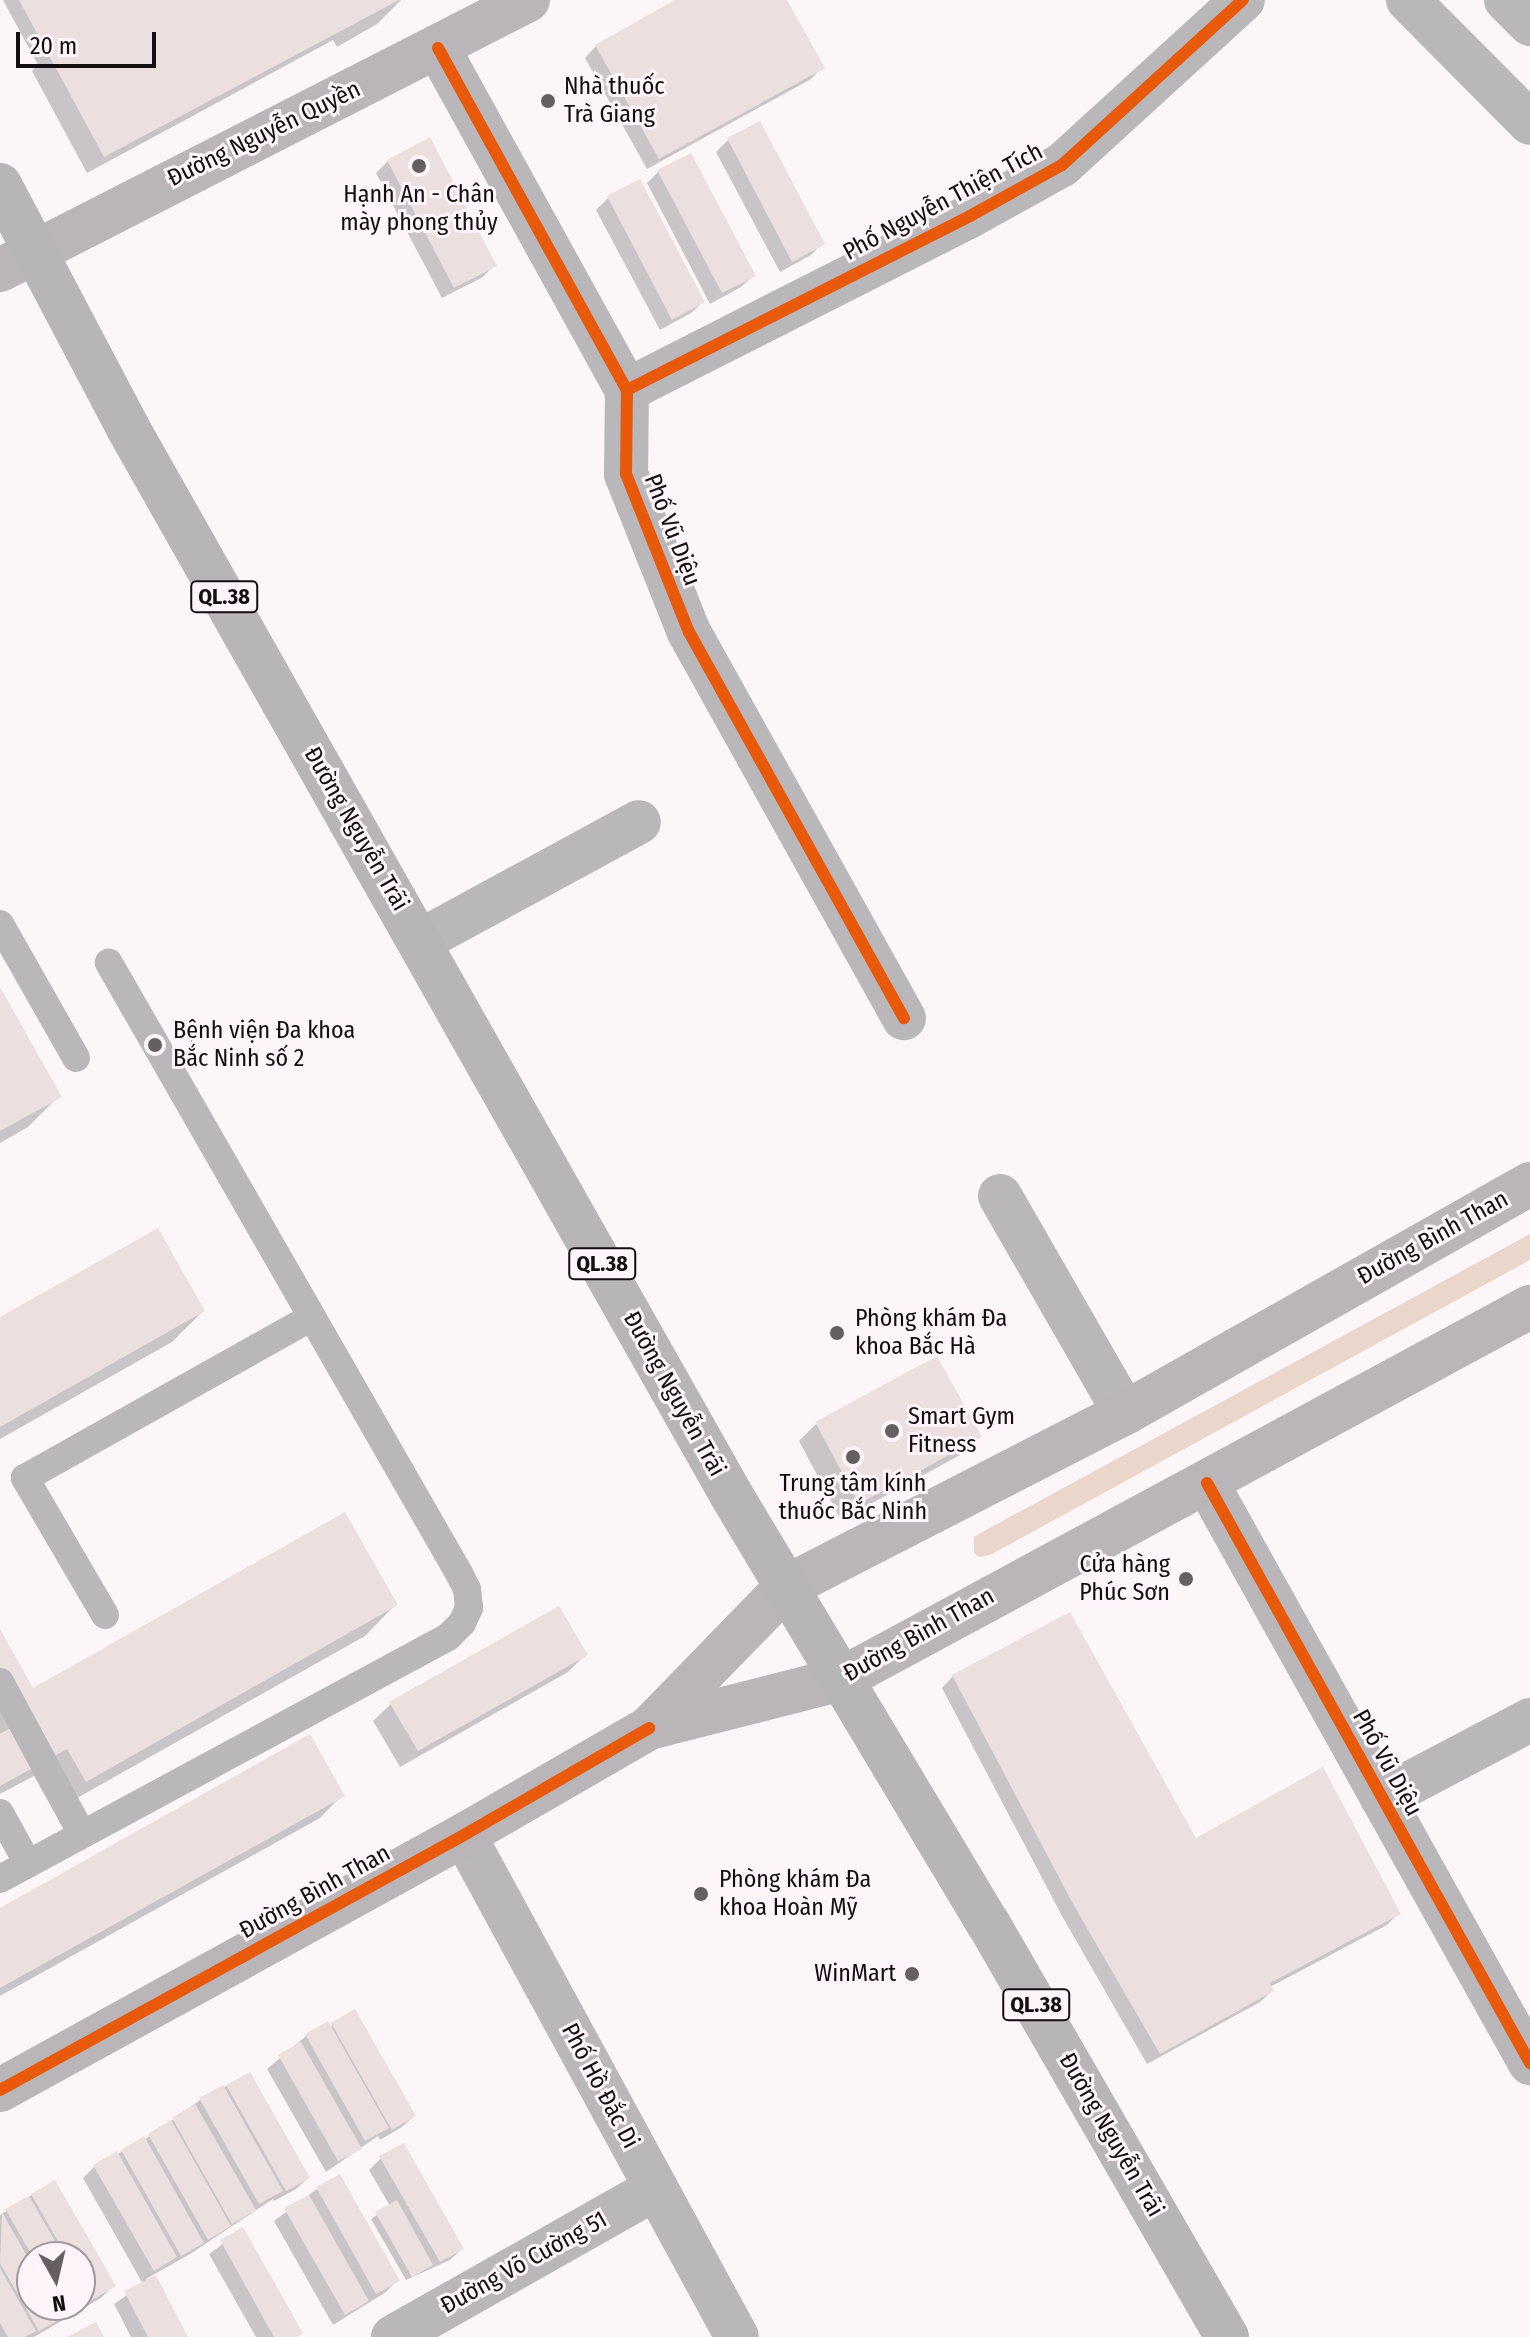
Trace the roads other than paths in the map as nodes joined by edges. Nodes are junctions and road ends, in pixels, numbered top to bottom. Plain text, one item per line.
1 (1243, 0) edge
2 (1408, 0) edge
3 (1506, 0) edge
4 (504, 6) edge
5 (1530, 24) edge
6 (438, 48) junction
7 (1530, 123) edge
8 (0, 185) edge
9 (18, 260) edge
10 (627, 390) junction
11 (639, 822) dead end
12 (0, 924) edge
13 (420, 941) junction
14 (109, 963) dead end
15 (904, 1018) dead end
16 (76, 1058) dead end
17 (1530, 1184) edge
18 (1000, 1196) dead end
19 (1530, 1307) edge
20 (312, 1317) junction
21 (1125, 1413) junction
22 (1207, 1483) junction
23 (786, 1587) junction
24 (105, 1615) dead end
25 (841, 1679) junction
26 (0, 1682) edge
27 (1530, 1720) edge
28 (649, 1728) junction
29 (1382, 1798) junction
30 (0, 1813) edge
31 (82, 1834) junction
32 (464, 1835) junction
33 (28, 1864) junction
34 (0, 1879) edge
35 (1530, 2063) edge
36 (0, 2090) edge
37 (655, 2189) junction
38 (404, 2334) edge
39 (737, 2337) edge
40 (1227, 2337) edge

1 - 10 street, Phố Nguyễn Thiện Tích
2 - 7 street
3 - 5 street
4 - 6 main road, Đường Nguyễn Quyền
6 - 9 main road, Đường Nguyễn Quyền
6 - 10 street, Phố Vũ Diệu
8 - 9 highway, Đường Nguyễn Trãi / QL.38
9 - 13 highway, Đường Nguyễn Trãi / QL.38
10 - 15 street, Phố Vũ Diệu
11 - 13 street
12 - 16 lane
13 - 23 highway, Đường Nguyễn Trãi / QL.38
14 - 20 lane
17 - 21 main road, Đường Bình Than
18 - 21 street
19 - 22 main road, Đường Bình Than
20 - 24 lane
20 - 31 lane
21 - 23 main road, Đường Bình Than
22 - 25 main road, Đường Bình Than
22 - 29 street, Phố Vũ Diệu
23 - 25 highway, Đường Nguyễn Trãi / QL.38
23 - 28 main road, Đường Bình Than
25 - 28 main road, Đường Bình Than
25 - 40 highway, Đường Nguyễn Trãi / QL.38
26 - 31 lane
27 - 29 street
28 - 32 main road, Đường Bình Than
29 - 35 street, Phố Vũ Diệu
30 - 33 lane
31 - 33 lane
32 - 36 main road, Đường Bình Than
32 - 37 street, Phố Hồ Đắc Di
33 - 34 lane
37 - 38 street, Đường Võ Cường 51
37 - 39 street, Phố Hồ Đắc Di

